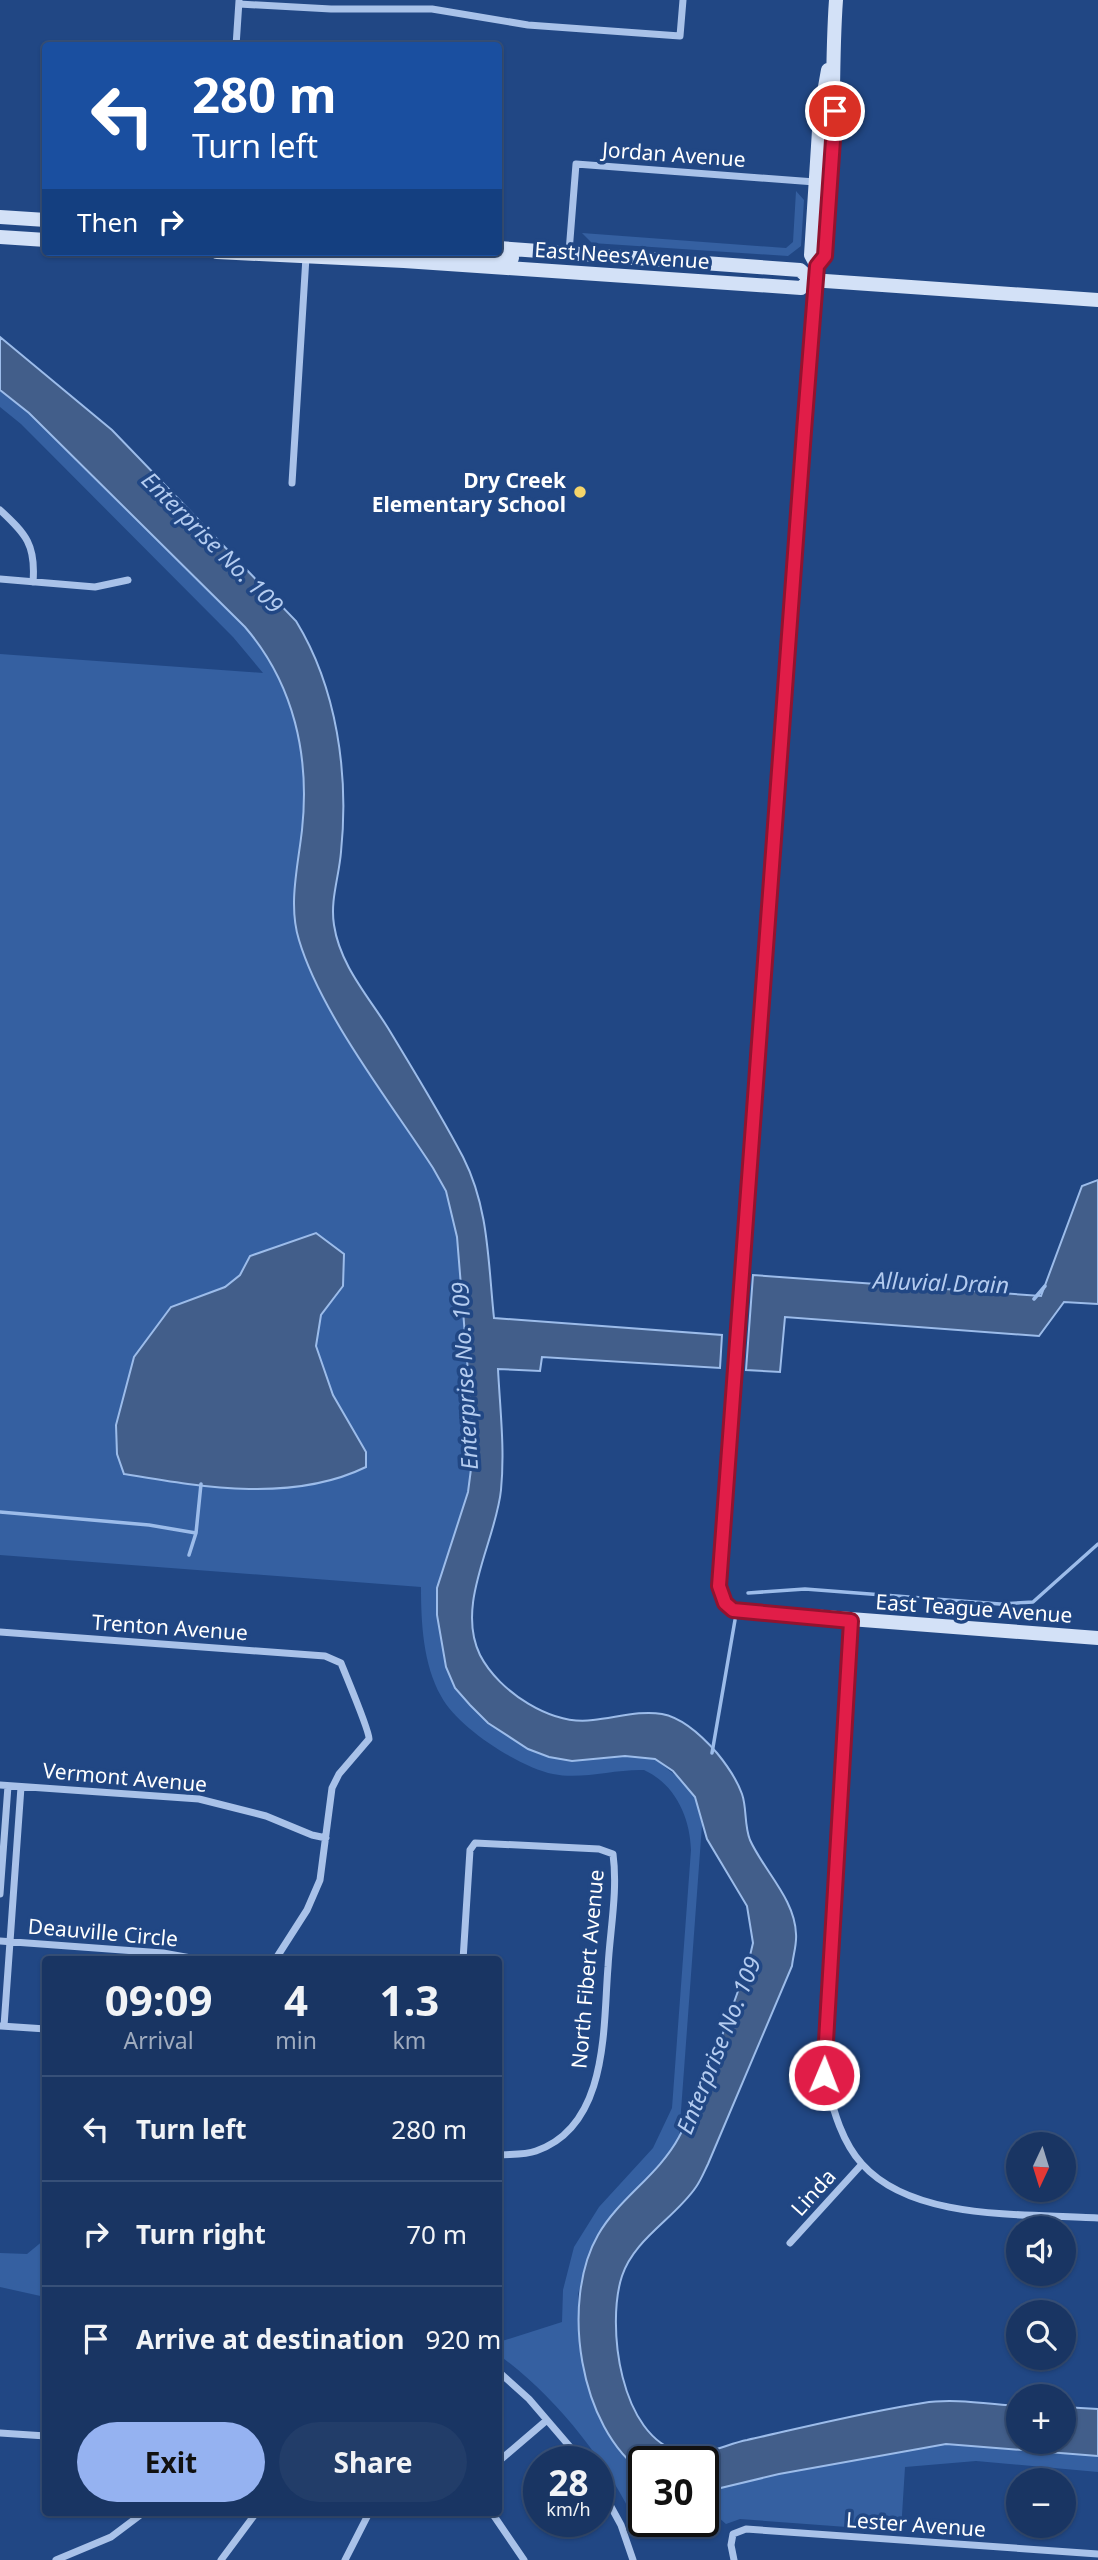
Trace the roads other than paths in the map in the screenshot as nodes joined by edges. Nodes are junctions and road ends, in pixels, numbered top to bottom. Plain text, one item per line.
1 (683, 0) edge
2 (836, 0) edge
3 (239, 2) edge
4 (833, 41) junction
5 (236, 42) edge
6 (816, 182) junction
7 (0, 217) edge
8 (42, 220) edge
9 (0, 237) edge
10 (42, 240) edge
11 (502, 248) edge
12 (569, 252) junction
13 (308, 256) edge
14 (344, 256) edge
15 (412, 256) edge
16 (485, 256) edge
17 (404, 261) junction
18 (815, 276) junction
19 (1098, 300) edge
20 (292, 483) dead end
21 (0, 510) edge
22 (0, 579) edge
23 (128, 580) dead end
24 (33, 582) junction
25 (851, 1621) junction
26 (0, 1632) edge
27 (1098, 1638) edge
28 (4, 1786) edge
29 (22, 1787) junction
30 (326, 1838) junction
31 (0, 1894) edge
32 (0, 1941) edge
33 (10, 1942) junction
34 (180, 1956) edge
35 (277, 1956) edge
36 (463, 1956) edge
37 (2, 2026) edge
38 (42, 2029) edge
39 (502, 2155) edge
40 (862, 2164) junction
41 (1098, 2218) edge
42 (790, 2243) dead end
43 (502, 2375) edge
44 (547, 2420) junction
45 (0, 2433) edge
46 (42, 2436) edge
47 (569, 2446) edge
48 (502, 2458) edge
49 (614, 2512) edge
50 (139, 2516) edge
51 (254, 2516) edge
52 (367, 2516) edge
53 (494, 2516) edge
54 (1098, 2554) edge
55 (56, 2560) edge
56 (221, 2560) edge
57 (345, 2560) edge
58 (524, 2560) edge
59 (633, 2560) edge
60 (734, 2560) edge

1 - 3 street
2 - 4 street
3 - 5 street
4 - 6 street
4 - 18 street
6 - 12 street, Jordan Avenue
6 - 18 street
7 - 8 street
9 - 10 street
11 - 12 street, East Nees Avenue
12 - 16 street
12 - 18 street, East Nees Avenue
13 - 20 street
14 - 17 street, East Nees Avenue
15 - 17 street
17 - 18 street, East Nees Avenue
18 - 19 street, East Nees Avenue
18 - 25 street, East Teague Avenue
21 - 24 street
22 - 24 street
23 - 24 street
25 - 27 street, East Teague Avenue
25 - 40 street
26 - 30 street, Trenton Avenue
28 - 29 street, Vermont Avenue
28 - 31 street
29 - 30 street, Vermont Avenue
29 - 33 street
30 - 35 street
32 - 33 street, Deauville Circle
33 - 34 street, Deauville Circle
33 - 37 street
36 - 39 street, North Fibert Avenue
37 - 38 street
40 - 41 street
40 - 42 street, Linda
43 - 44 street
44 - 47 street
44 - 48 street
45 - 46 street
49 - 59 street
50 - 55 street
51 - 56 street
52 - 57 street
53 - 58 street
54 - 60 street, Lester Avenue

